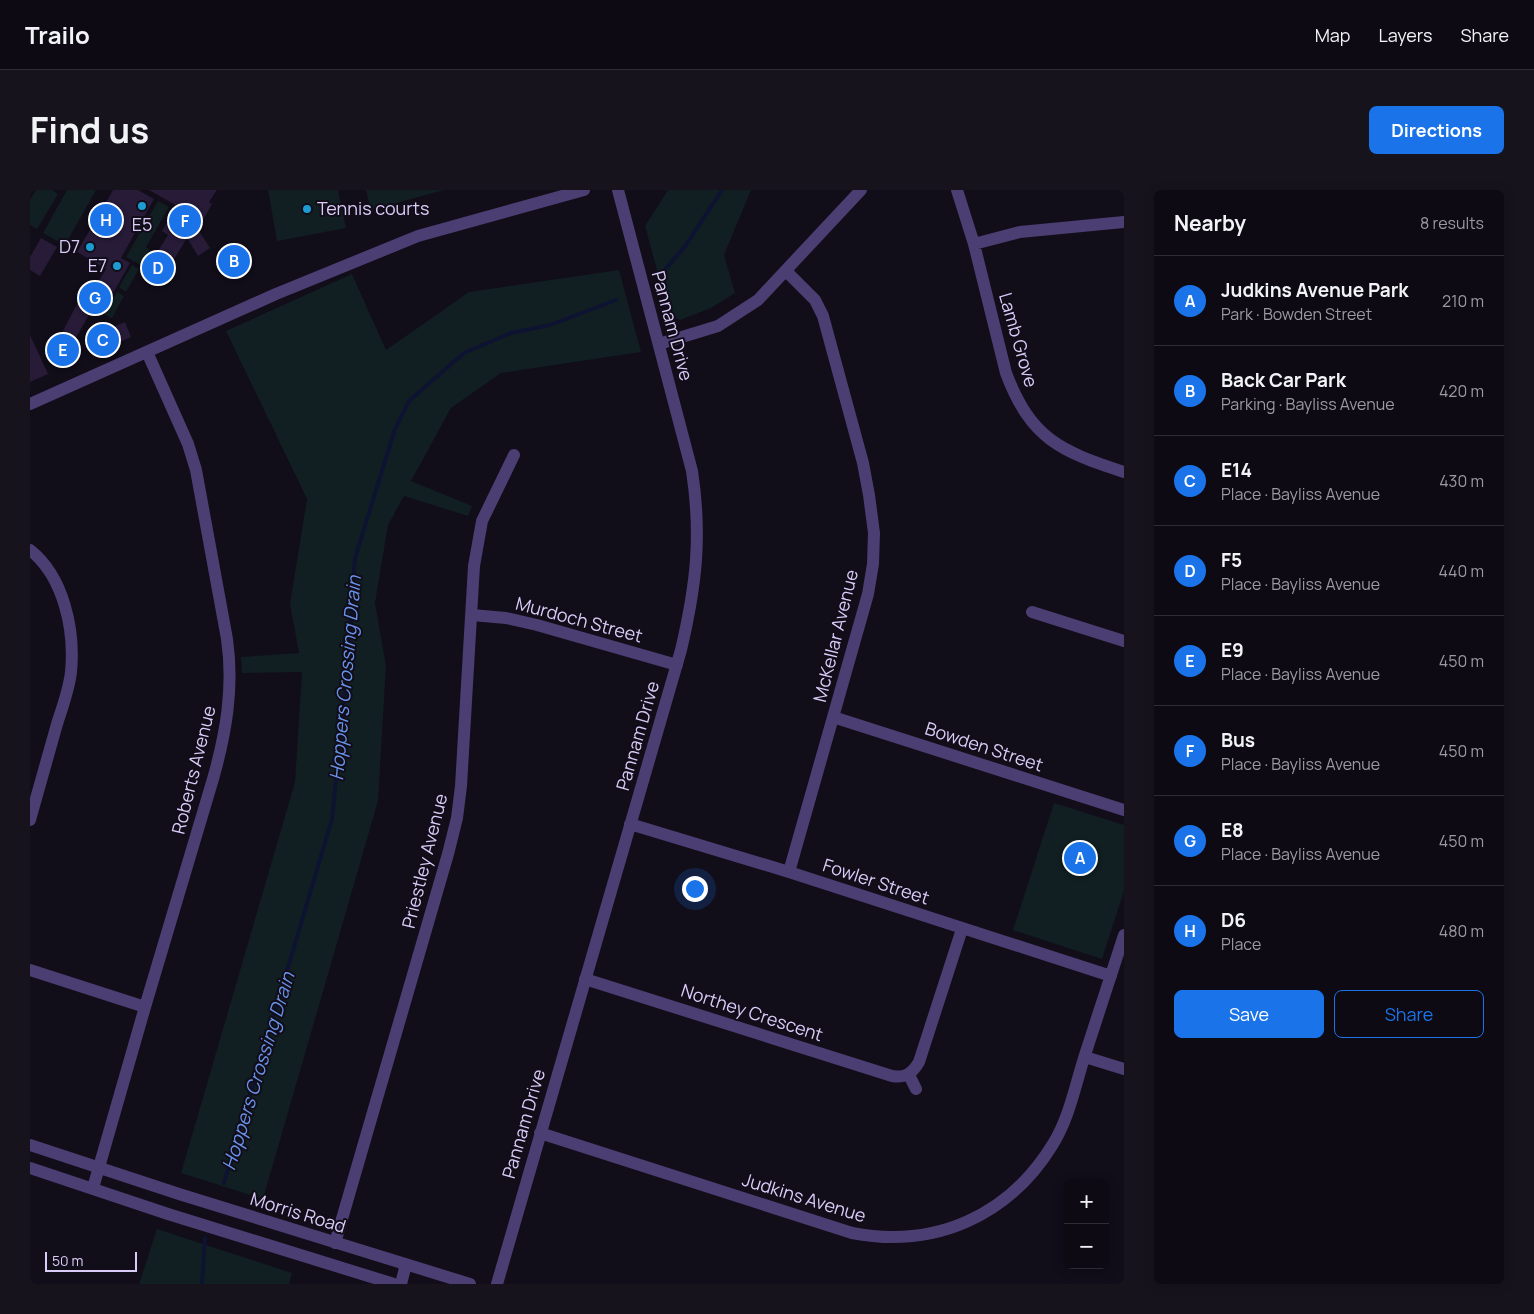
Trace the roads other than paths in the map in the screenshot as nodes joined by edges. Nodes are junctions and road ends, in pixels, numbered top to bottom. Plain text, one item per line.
1 (584, 190) edge
2 (618, 190) edge
3 (861, 190) edge
4 (957, 190) edge
5 (1124, 222) edge
6 (974, 244) junction
7 (786, 271) junction
8 (659, 344) junction
9 (147, 352) junction
10 (30, 404) edge
11 (514, 455) dead end
12 (1124, 472) edge
13 (30, 550) edge
14 (1032, 612) dead end
15 (472, 615) junction
16 (1124, 641) edge
17 (677, 665) junction
18 (833, 717) junction
19 (1124, 810) edge
20 (30, 820) edge
21 (630, 824) junction
22 (788, 872) junction
23 (962, 929) junction
24 (1124, 935) edge
25 (30, 970) edge
26 (1111, 976) junction
27 (585, 979) junction
28 (145, 1007) junction
29 (1085, 1057) junction
30 (1124, 1069) edge
31 (908, 1075) junction
32 (916, 1089) dead end
33 (540, 1133) junction
34 (30, 1145) edge
35 (100, 1167) junction
36 (30, 1168) edge
37 (93, 1188) junction
38 (335, 1242) junction
39 (406, 1264) junction
40 (394, 1284) edge
41 (401, 1284) edge
42 (470, 1284) edge
43 (497, 1284) edge

1 - 9 street
2 - 8 street, Pannam Drive
3 - 7 street
4 - 6 street, Lamb Grove
5 - 6 street
6 - 12 street, Lamb Grove
7 - 8 street
7 - 18 street, McKellar Avenue
8 - 17 street, Pannam Drive
9 - 10 street
9 - 28 street, Roberts Avenue
11 - 15 street, Priestley Avenue
13 - 20 street
14 - 16 street
15 - 17 street, Murdoch Street
15 - 38 street, Priestley Avenue
17 - 21 street, Pannam Drive
18 - 19 street, Bowden Street
18 - 22 street, McKellar Avenue
21 - 22 street, Fowler Street
21 - 27 street, Pannam Drive
22 - 23 street, Fowler Street
23 - 26 street, Fowler Street
23 - 31 street
24 - 26 street, Judkins Avenue
25 - 28 street
26 - 29 street, Judkins Avenue
27 - 31 street, Northey Crescent
27 - 33 street, Pannam Drive
28 - 35 street, Roberts Avenue
29 - 30 street
29 - 33 street, Judkins Avenue
31 - 32 street
33 - 43 street, Pannam Drive
34 - 35 street, Morris Road
35 - 37 street, Roberts Avenue
35 - 38 street, Morris Road
36 - 37 street
37 - 40 street
38 - 39 street, Morris Road
39 - 41 street
39 - 42 street, Morris Road

